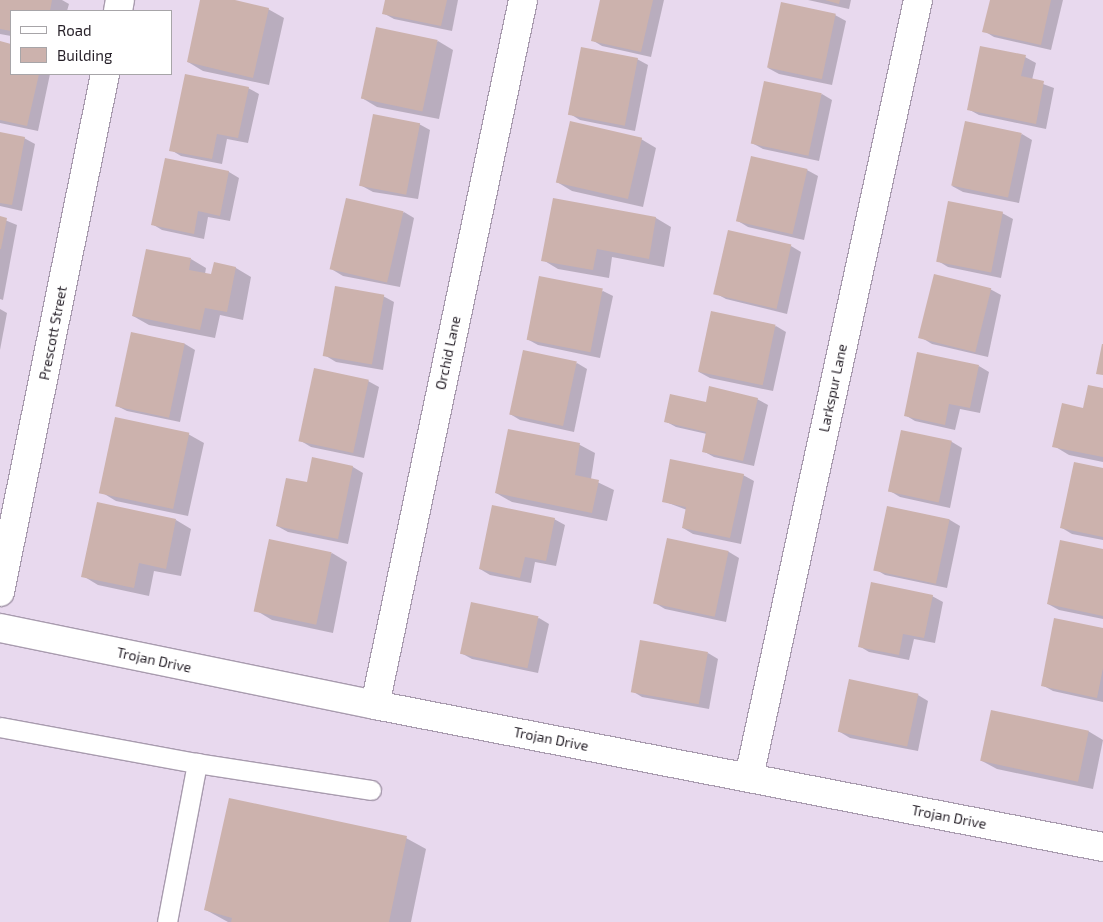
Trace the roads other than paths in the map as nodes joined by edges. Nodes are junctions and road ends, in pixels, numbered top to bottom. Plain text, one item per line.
1 (523, 0) edge
2 (918, 0) edge
3 (105, 75) edge
4 (0, 592) edge
5 (0, 628) edge
6 (376, 706) junction
7 (0, 727) edge
8 (197, 763) junction
9 (749, 777) junction
10 (371, 790) dead end
11 (1103, 847) edge
12 (167, 922) edge

1 - 6 street, Orchid Lane
2 - 9 street, Larkspur Lane
3 - 4 street, Prescott Street
5 - 6 street, Trojan Drive
6 - 9 street, Trojan Drive
7 - 8 lane
8 - 10 lane
8 - 12 lane
9 - 11 street, Trojan Drive

